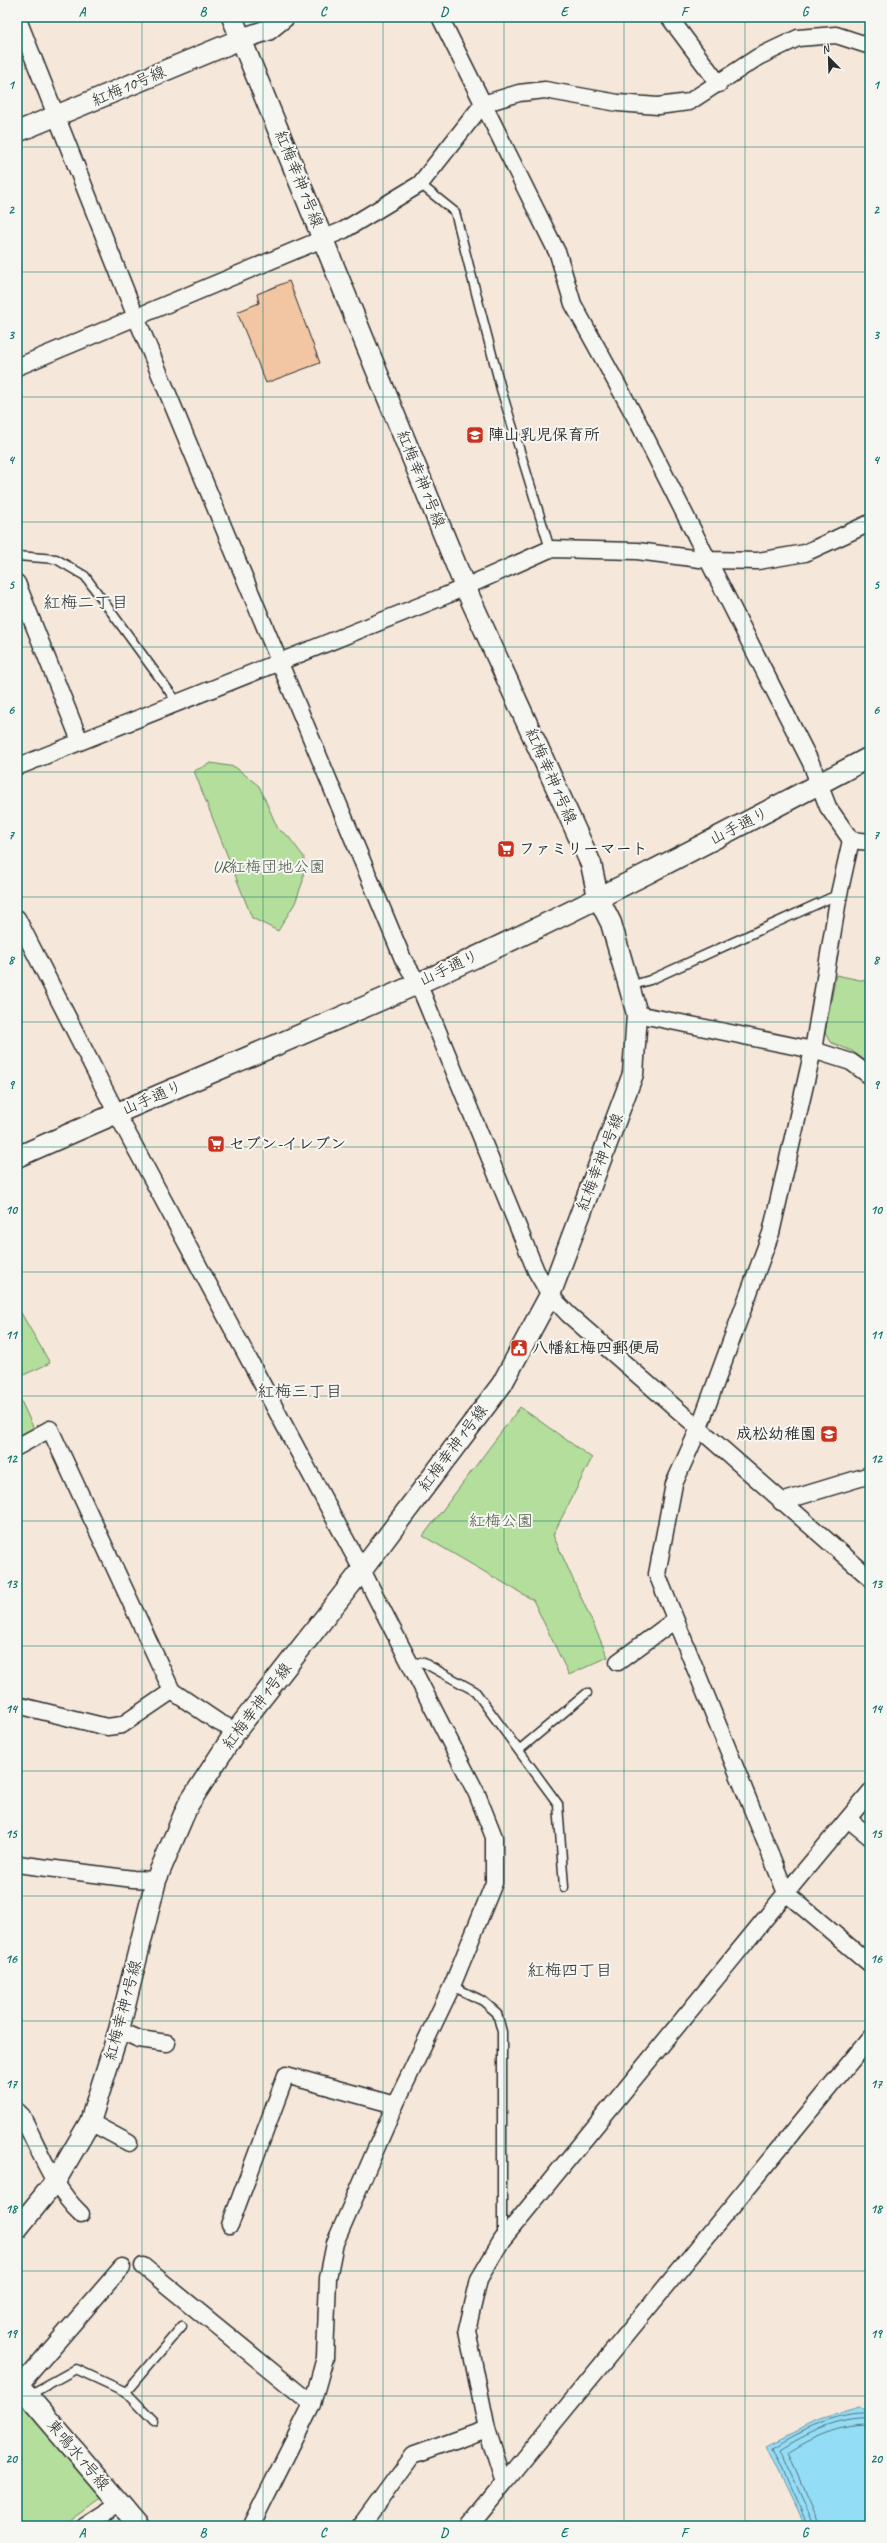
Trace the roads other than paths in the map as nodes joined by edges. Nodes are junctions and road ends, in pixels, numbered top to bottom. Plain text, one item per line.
1 (17, 17) edge
2 (232, 17) edge
3 (284, 17) edge
4 (440, 17) edge
5 (669, 17) edge
6 (241, 39) junction
7 (870, 46) edge
8 (719, 84) junction
9 (483, 104) junction
10 (57, 117) junction
11 (17, 132) edge
12 (420, 184) junction
13 (323, 237) junction
14 (136, 317) junction
15 (17, 367) edge
16 (870, 523) edge
17 (550, 549) junction
18 (17, 556) edge
19 (708, 560) junction
20 (17, 583) edge
21 (465, 587) junction
22 (281, 661) junction
23 (177, 702) junction
24 (80, 741) junction
25 (870, 758) edge
26 (17, 767) edge
27 (819, 784) junction
28 (852, 840) junction
29 (870, 842) edge
30 (839, 894) junction
31 (598, 898) junction
32 (17, 918) edge
33 (418, 983) junction
34 (630, 986) junction
35 (637, 1014) junction
36 (813, 1050) junction
37 (870, 1076) edge
38 (116, 1112) junction
39 (17, 1157) edge
40 (550, 1296) junction
41 (699, 1428) junction
42 (17, 1447) edge
43 (870, 1475) edge
44 (781, 1502) junction
45 (362, 1570) junction
46 (870, 1578) edge
47 (675, 1620) junction
48 (408, 1662) junction
49 (618, 1662) dead end
50 (172, 1691) junction
51 (587, 1693) dead end
52 (17, 1705) edge
53 (236, 1731) junction
54 (519, 1750) junction
55 (870, 1792) edge
56 (848, 1819) junction
57 (870, 1837) edge
58 (17, 1864) edge
59 (156, 1880) junction
60 (564, 1887) dead end
61 (786, 1893) junction
62 (870, 1964) edge
63 (452, 1986) junction
64 (119, 2030) junction
65 (870, 2038) edge
66 (167, 2043) dead end
67 (395, 2105) junction
68 (17, 2111) edge
69 (90, 2122) junction
70 (129, 2143) dead end
71 (56, 2182) junction
72 (81, 2214) dead end
73 (230, 2225) dead end
74 (17, 2230) edge
75 (502, 2240) junction
76 (122, 2266) dead end
77 (143, 2266) dead end
78 (182, 2326) dead end
79 (21, 2388) edge
80 (126, 2392) junction
81 (312, 2404) junction
82 (154, 2421) dead end
83 (487, 2429) junction
84 (504, 2483) junction
85 (119, 2504) junction
86 (86, 2526) edge
87 (138, 2526) edge
88 (251, 2526) edge
89 (361, 2526) edge
90 (469, 2526) edge

1 - 10 street
2 - 6 street, 紅梅幸神1号線
3 - 6 street, 紅梅10号線
4 - 9 street
5 - 8 street
6 - 10 street, 紅梅10号線
6 - 13 street, 紅梅幸神1号線
7 - 8 street
8 - 9 street
9 - 12 street
9 - 19 street
10 - 11 street, 紅梅10号線
10 - 14 street
12 - 13 street
12 - 17 lane
13 - 14 street
13 - 21 street, 紅梅幸神1号線
14 - 15 street
14 - 22 street
16 - 19 street
17 - 19 street
17 - 21 street
18 - 23 lane
19 - 27 street
20 - 24 street
21 - 22 street
21 - 31 street, 紅梅幸神1号線
22 - 23 street
22 - 33 street
23 - 24 street
24 - 26 street
25 - 27 street, 山手通り
27 - 28 street
27 - 31 street, 山手通り
28 - 29 street
28 - 30 street
30 - 34 lane
30 - 36 street
31 - 33 street, 山手通り
31 - 34 street, 紅梅幸神1号線
32 - 38 street
33 - 38 street, 山手通り
33 - 40 street
34 - 35 street, 紅梅幸神1号線
35 - 36 street
35 - 40 street, 紅梅幸神1号線
36 - 37 street
36 - 41 street
38 - 39 street, 山手通り
38 - 45 street
40 - 41 street
40 - 45 street, 紅梅幸神1号線
41 - 44 street
41 - 47 street
42 - 50 street
43 - 44 street
44 - 46 street
45 - 48 street
45 - 53 street, 紅梅幸神1号線
47 - 49 street
47 - 61 street
48 - 54 lane
48 - 63 street
50 - 52 street
50 - 53 street
51 - 54 lane
53 - 59 street, 紅梅幸神1号線
54 - 60 lane
55 - 56 street
56 - 57 street
56 - 61 street
58 - 59 street
59 - 64 street, 紅梅幸神1号線
61 - 62 street
61 - 75 street
63 - 67 street
63 - 75 lane
64 - 66 street
64 - 69 street, 紅梅幸神1号線
65 - 84 street
67 - 73 street
67 - 81 street
68 - 71 street
69 - 70 street
69 - 71 street, 紅梅幸神1号線
71 - 72 street
71 - 74 street, 紅梅幸神1号線
75 - 83 street
76 - 79 street
77 - 81 street
78 - 80 lane
79 - 80 lane
79 - 85 street, 東鳴水1号線
80 - 82 lane
81 - 88 street
83 - 84 street
83 - 89 street
84 - 90 street
85 - 86 street
85 - 87 street, 東鳴水1号線

